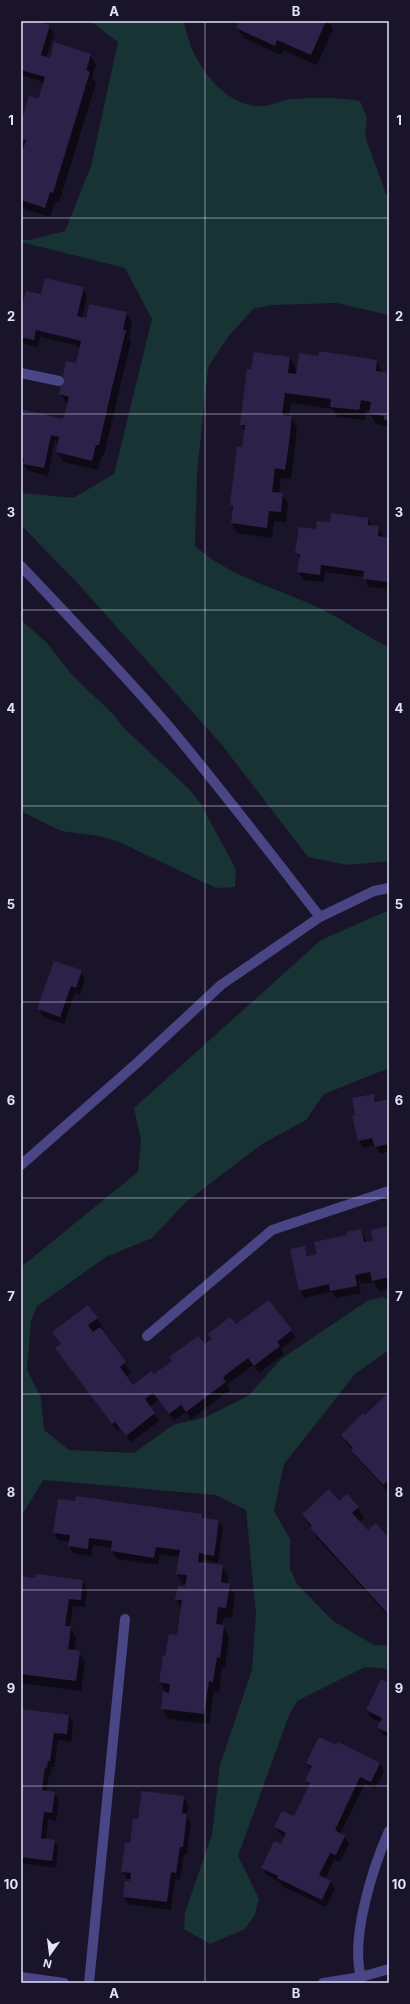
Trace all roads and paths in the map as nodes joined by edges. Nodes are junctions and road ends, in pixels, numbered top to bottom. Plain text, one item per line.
1 (21, 373) edge
2 (59, 381) dead end
3 (21, 566) edge
4 (389, 888) edge
5 (320, 917) junction
6 (21, 1165) edge
7 (389, 1191) edge
8 (147, 1336) dead end
9 (125, 1619) dead end
10 (389, 1831) edge
11 (389, 1969) edge
12 (21, 1977) edge
13 (361, 1977) junction
14 (64, 1983) edge
15 (89, 1983) edge
16 (323, 1983) edge

1 - 2 street
3 - 5 street
4 - 5 street
5 - 6 street
7 - 8 street
9 - 15 street
10 - 13 street
11 - 13 street
12 - 14 street
13 - 16 street

